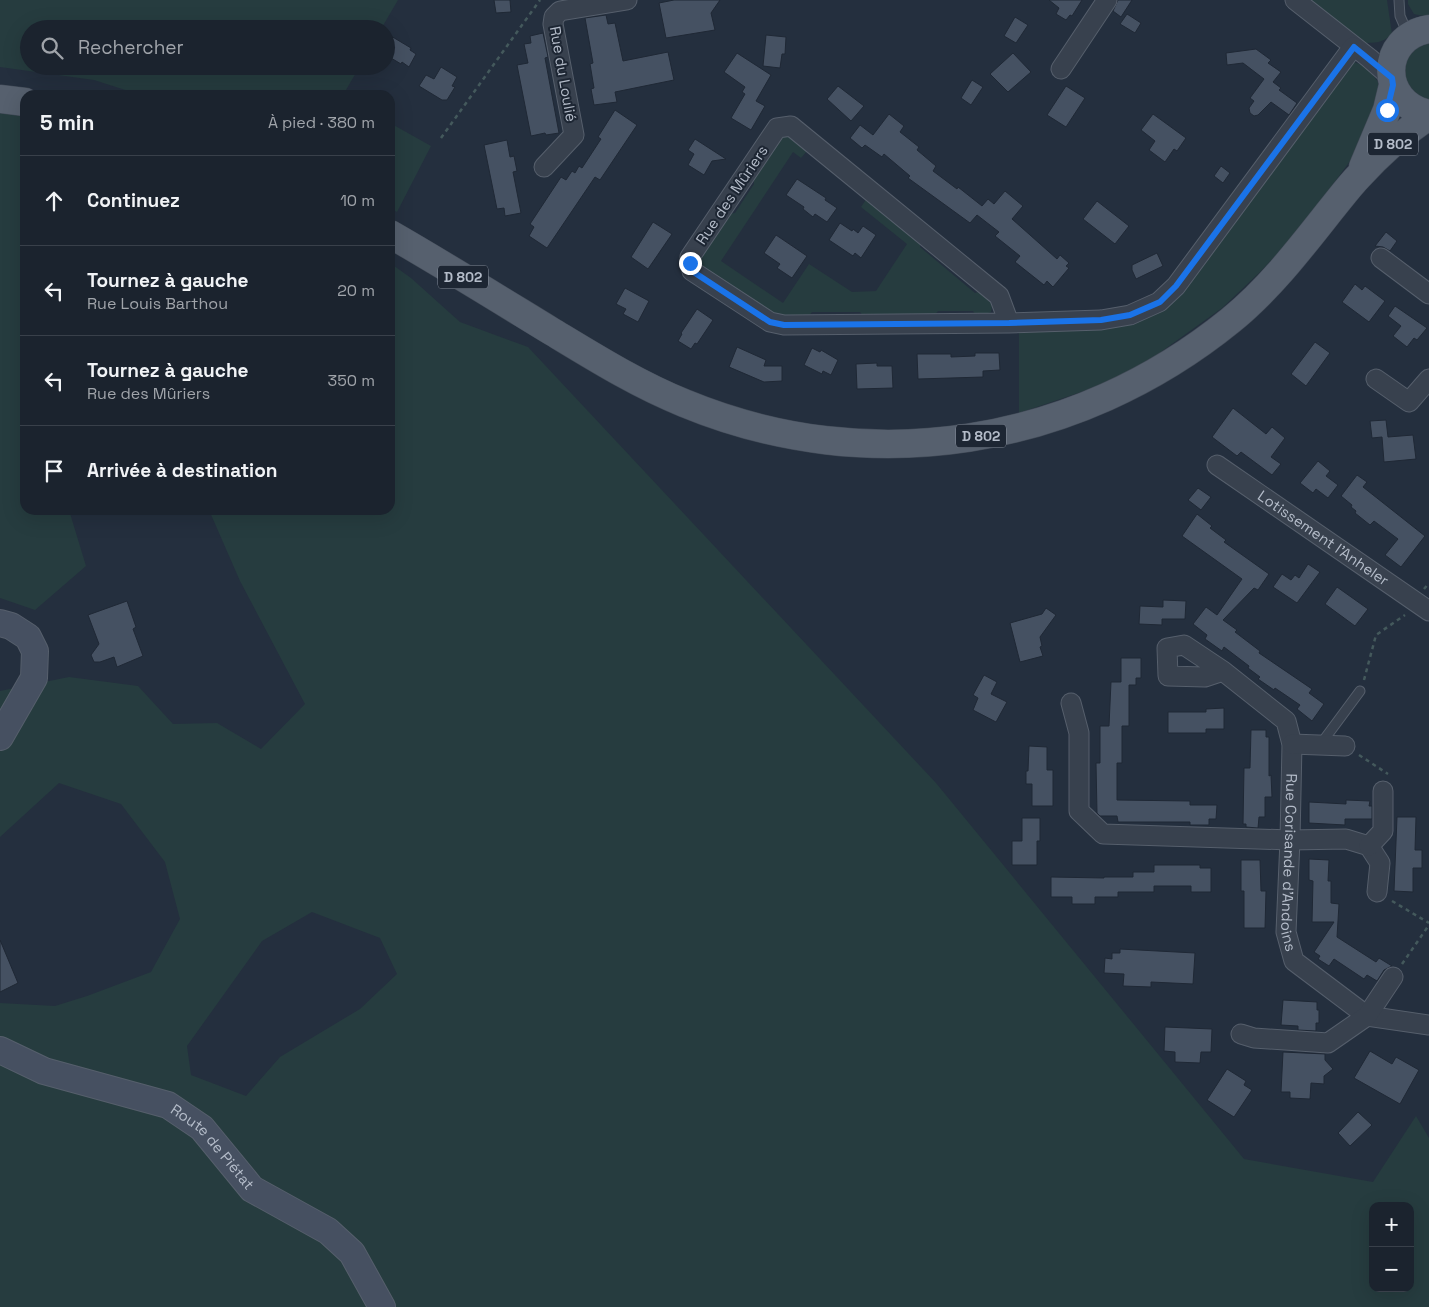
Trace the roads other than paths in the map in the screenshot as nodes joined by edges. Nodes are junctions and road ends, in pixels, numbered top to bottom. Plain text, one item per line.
1 (627, 0) edge
2 (1107, 0) edge
3 (1295, 0) edge
4 (1398, 0) edge
5 (1412, 37) edge
6 (1354, 47) junction
7 (1061, 69) dead end
8 (1392, 82) junction
9 (0, 99) edge
10 (20, 101) edge
11 (1429, 115) edge
12 (544, 167) dead end
13 (1359, 175) junction
14 (395, 237) edge
15 (1382, 258) dead end
16 (1429, 294) edge
17 (1009, 323) junction
18 (1376, 379) dead end
19 (1429, 379) edge
20 (1217, 465) dead end
21 (1422, 606) edge
22 (0, 623) edge
23 (1223, 671) dead end
24 (1360, 691) road end
25 (1071, 703) dead end
26 (0, 737) edge
27 (1292, 744) junction
28 (1320, 745) junction
29 (1345, 746) road end
30 (1383, 791) road end
31 (1290, 840) junction
32 (1369, 846) junction
33 (1377, 892) road end
34 (1393, 978) road end
35 (1367, 1016) junction
36 (1429, 1025) edge
37 (1241, 1034) dead end
38 (0, 1050) edge
39 (382, 1307) edge

1 - 12 street, Rue du Loulié
2 - 7 street
3 - 6 street
4 - 5 lane
5 - 6 street
5 - 8 main road
6 - 8 street
6 - 17 street, Rue des Mûriers
8 - 11 main road
8 - 13 main road, D 802
9 - 10 main road
11 - 13 main road, D 802
13 - 14 main road, D 802
15 - 16 street
17 - 17 street, Rue des Mûriers
18 - 19 street
20 - 21 street, Lotissement l'Anheler
22 - 26 street
23 - 27 street, Rue Corisande d'Andoins
24 - 28 lane
25 - 31 street
27 - 28 street
27 - 31 street, Rue Corisande d'Andoins
28 - 29 street
30 - 32 street
31 - 32 street
31 - 35 street, Rue Corisande d'Andoins
32 - 33 street
34 - 35 street
35 - 36 street, Rue Corisande d'Andoins
35 - 37 street
38 - 39 street, Route de Piétat

